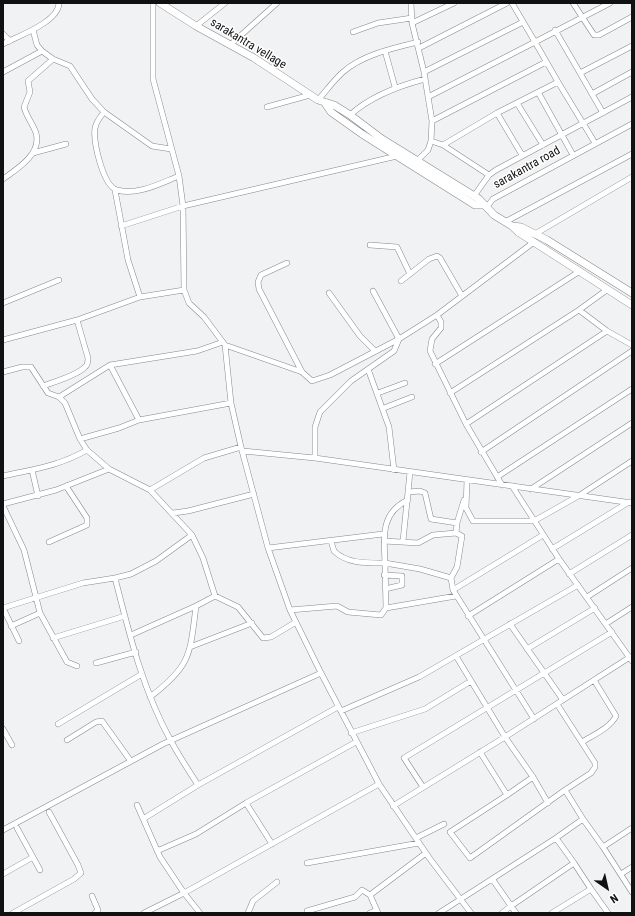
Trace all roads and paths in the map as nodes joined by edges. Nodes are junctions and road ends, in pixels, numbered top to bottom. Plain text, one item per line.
1 (59, 3) edge
2 (152, 3) edge
3 (160, 3) edge
4 (225, 3) edge
5 (277, 3) edge
6 (411, 3) edge
7 (454, 3) edge
8 (507, 3) edge
9 (512, 3) edge
10 (573, 3) edge
11 (610, 3) edge
12 (581, 16) junction
13 (632, 17) edge
14 (412, 20) junction
15 (522, 22) junction
16 (196, 26) junction
17 (33, 30) junction
18 (555, 30) junction
19 (353, 32) dead end
20 (3, 34) edge
21 (10, 41) junction
22 (418, 42) junction
23 (535, 42) junction
24 (3, 44) edge
25 (230, 45) junction
26 (632, 46) edge
27 (419, 48) junction
28 (42, 51) junction
29 (385, 51) junction
30 (53, 59) junction
31 (546, 62) junction
32 (3, 72) edge
33 (424, 72) junction
34 (632, 72) edge
35 (580, 73) junction
36 (425, 79) junction
37 (558, 82) junction
38 (395, 87) junction
39 (538, 92) junction
40 (592, 94) junction
41 (310, 95) junction
42 (428, 97) junction
43 (632, 97) edge
44 (322, 102) junction
45 (518, 103) junction
46 (267, 107) dead end
47 (104, 112) junction
48 (497, 113) junction
49 (603, 113) junction
50 (350, 115) junction
51 (432, 121) junction
52 (583, 124) junction
53 (632, 124) edge
54 (562, 136) junction
55 (431, 141) junction
56 (595, 143) junction
57 (66, 144) dead end
58 (543, 145) junction
59 (443, 146) junction
60 (172, 148) junction
61 (33, 153) junction
62 (632, 154) edge
63 (522, 155) junction
64 (573, 155) junction
65 (397, 156) junction
66 (418, 160) junction
67 (489, 175) junction
68 (179, 176) junction
69 (632, 178) edge
70 (3, 179) edge
71 (115, 190) junction
72 (474, 196) junction
73 (183, 206) junction
74 (484, 206) junction
75 (505, 222) junction
76 (121, 226) junction
77 (534, 238) junction
78 (370, 245) dead end
79 (287, 263) dead end
80 (580, 271) junction
81 (410, 274) junction
82 (59, 280) dead end
83 (401, 281) dead end
84 (608, 289) junction
85 (184, 290) junction
86 (373, 292) dead end
87 (329, 293) dead end
88 (632, 293) edge
89 (462, 296) junction
90 (140, 297) junction
91 (3, 303) edge
92 (632, 305) edge
93 (579, 310) junction
94 (437, 315) junction
95 (77, 320) junction
96 (607, 331) junction
97 (399, 339) junction
98 (3, 340) edge
99 (224, 344) junction
100 (632, 345) edge
101 (375, 351) junction
102 (632, 351) edge
103 (435, 364) junction
104 (110, 365) junction
105 (368, 369) junction
106 (3, 372) edge
107 (302, 372) junction
108 (405, 383) dead end
109 (44, 386) junction
110 (632, 389) edge
111 (378, 393) junction
112 (450, 393) junction
113 (59, 397) junction
114 (412, 398) dead end
115 (231, 403) junction
116 (384, 408) junction
117 (139, 420) junction
118 (632, 423) edge
119 (466, 424) junction
120 (80, 440) junction
121 (242, 449) junction
122 (87, 450) junction
123 (481, 452) junction
124 (315, 458) junction
125 (632, 461) edge
126 (109, 469) junction
127 (32, 470) junction
128 (394, 470) junction
129 (410, 472) junction
130 (3, 476) edge
131 (497, 477) junction
132 (467, 480) junction
133 (502, 485) junction
134 (66, 486) junction
135 (512, 486) junction
136 (531, 489) junction
137 (150, 490) junction
138 (409, 492) junction
139 (254, 494) junction
140 (580, 495) junction
141 (38, 496) junction
142 (465, 498) junction
143 (408, 500) junction
144 (631, 502) edge
145 (3, 505) edge
146 (173, 513) junction
147 (534, 521) junction
148 (457, 522) junction
149 (456, 533) junction
150 (383, 534) junction
151 (192, 535) junction
152 (544, 535) junction
153 (632, 535) edge
154 (331, 541) junction
155 (384, 541) junction
156 (403, 541) junction
157 (49, 542) dead end
158 (268, 548) junction
159 (552, 549) junction
160 (559, 560) junction
161 (385, 564) junction
162 (632, 568) edge
163 (570, 574) junction
164 (384, 575) junction
165 (115, 578) junction
166 (451, 578) junction
167 (578, 585) junction
168 (385, 589) junction
169 (453, 590) junction
170 (215, 596) junction
171 (456, 596) junction
172 (587, 597) junction
173 (35, 598) junction
174 (196, 606) junction
175 (632, 607) edge
176 (3, 608) edge
177 (386, 608) junction
178 (595, 608) junction
179 (290, 610) junction
180 (40, 613) junction
181 (125, 616) junction
182 (468, 616) junction
183 (296, 622) junction
184 (252, 623) junction
185 (510, 624) junction
186 (607, 624) junction
187 (11, 626) junction
188 (612, 632) junction
189 (131, 635) junction
190 (53, 638) junction
191 (19, 640) dead end
192 (483, 640) junction
193 (190, 647) junction
194 (527, 649) junction
195 (136, 652) junction
196 (456, 656) junction
197 (631, 659) edge
198 (96, 663) dead end
199 (77, 666) dead end
200 (320, 673) junction
201 (544, 673) junction
202 (142, 674) junction
203 (594, 680) junction
204 (471, 681) junction
205 (515, 691) junction
206 (150, 697) junction
207 (563, 700) junction
208 (557, 704) junction
209 (488, 707) junction
210 (339, 709) junction
211 (534, 719) junction
212 (58, 724) dead end
213 (4, 731) edge
214 (351, 733) junction
215 (505, 737) junction
216 (67, 740) dead end
217 (170, 740) junction
218 (356, 742) junction
219 (582, 742) junction
220 (12, 745) dead end
221 (480, 752) junction
222 (130, 760) junction
223 (533, 777) junction
224 (379, 784) junction
225 (198, 785) junction
226 (423, 787) junction
227 (565, 790) junction
228 (508, 795) junction
229 (246, 803) junction
230 (548, 803) junction
231 (137, 805) dead end
232 (393, 806) junction
233 (49, 812) dead end
234 (143, 819) junction
235 (583, 820) junction
236 (444, 824) dead end
237 (17, 828) dead end
238 (632, 828) edge
239 (3, 830) edge
240 (556, 838) junction
241 (418, 841) junction
242 (272, 844) junction
243 (603, 847) junction
244 (157, 851) junction
245 (426, 853) junction
246 (33, 857) junction
247 (307, 863) dead end
248 (574, 863) junction
249 (632, 867) edge
250 (40, 870) dead end
251 (3, 874) edge
252 (621, 874) junction
253 (493, 880) junction
254 (277, 882) dead end
255 (591, 888) junction
256 (632, 892) edge
257 (184, 893) junction
258 (370, 895) junction
259 (92, 896) dead end
260 (462, 900) junction
261 (511, 906) junction
262 (307, 911) dead end
263 (378, 911) edge
264 (13, 913) edge
265 (95, 913) edge
266 (144, 913) edge
267 (200, 913) edge
268 (248, 913) edge
269 (370, 913) edge
270 (439, 913) edge
271 (471, 913) edge
272 (502, 913) edge
273 (516, 913) edge
274 (552, 913) edge
275 (608, 913) edge

1 - 17 street
2 - 60 street
3 - 16 street, sarakantra vellage
4 - 16 street
5 - 25 street
6 - 14 street
7 - 14 street
8 - 27 street
9 - 15 street
10 - 12 street
11 - 12 street
12 - 13 street
12 - 18 street
14 - 19 street
14 - 22 street
15 - 23 street
15 - 33 street
16 - 25 street, sarakantra vellage
17 - 21 street
17 - 28 street
18 - 23 street
18 - 35 street
20 - 21 street
21 - 24 street
22 - 27 street
22 - 29 street
23 - 31 street
23 - 42 street
25 - 41 street, sarakantra vellage
26 - 35 street
27 - 33 street
28 - 30 street
28 - 32 street
29 - 38 street
29 - 44 street
30 - 47 street
30 - 61 street
31 - 37 street
31 - 51 street
33 - 36 street
34 - 40 street
35 - 40 street
36 - 38 street
36 - 42 street
37 - 39 street
37 - 52 street
38 - 50 street
39 - 45 street
39 - 54 street
40 - 49 street
41 - 44 street, sarakantra vellage
41 - 46 street
42 - 51 street
43 - 49 street
44 - 50 street, sarakantra vellage
44 - 65 street, sarakantra vellage
45 - 48 street
45 - 58 street
47 - 60 street
47 - 71 street
48 - 59 street
48 - 63 street
49 - 52 street
50 - 66 street, sarakantra vellage
51 - 55 street
52 - 54 street
52 - 56 street
53 - 56 street
54 - 58 street, sarakantra road
54 - 64 street, sarakantra road
55 - 59 street, sarakantra road
55 - 66 street
56 - 64 street
57 - 61 street
58 - 63 street, sarakantra road
59 - 67 street, sarakantra road
60 - 68 street
61 - 70 street
62 - 75 street
63 - 67 street, sarakantra road
64 - 74 street, sarakantra road
65 - 73 street
65 - 74 street, sarakantra vellage
66 - 72 street, sarakantra vellage
67 - 72 street, sarakantra road
68 - 71 street
68 - 73 street
69 - 77 street
71 - 76 street
72 - 74 street, sarakantra vellage
73 - 76 street
73 - 85 street
74 - 75 street
75 - 77 street
76 - 90 street
77 - 80 street
77 - 88 street
77 - 89 street
78 - 81 street
79 - 107 street
80 - 84 street
80 - 103 street
81 - 83 street
81 - 89 street
82 - 91 street
84 - 92 street
84 - 93 street
85 - 90 street
85 - 99 street
86 - 97 street
87 - 101 street
89 - 94 street
90 - 95 street
93 - 96 street
93 - 112 street
94 - 97 street
94 - 103 street
95 - 98 street
95 - 109 street
96 - 100 street
96 - 119 street
97 - 101 street
97 - 105 street
99 - 104 street
99 - 107 street
99 - 115 street
101 - 107 street
102 - 123 street
103 - 112 street
104 - 113 street
104 - 117 street
105 - 111 street
105 - 124 street
106 - 109 street
108 - 111 street
109 - 113 street
110 - 131 street
111 - 116 street
112 - 119 street
113 - 120 street
114 - 116 street
115 - 117 street
115 - 121 street
116 - 128 street
117 - 120 street
118 - 136 street
119 - 123 street
120 - 122 street
121 - 124 street
121 - 137 street
121 - 139 street
122 - 126 street
122 - 127 street
123 - 131 street
124 - 128 street
125 - 140 street
126 - 134 street
126 - 137 street
127 - 130 street
127 - 141 street
128 - 129 street
129 - 132 street
129 - 138 street
131 - 133 street
132 - 133 street
132 - 142 street
133 - 135 street
134 - 141 street
134 - 157 street
135 - 136 street
135 - 147 street
136 - 140 street
137 - 146 street
138 - 143 street
138 - 148 street
139 - 146 street
139 - 158 street
140 - 144 street
140 - 147 street
141 - 145 street
142 - 147 street
142 - 148 street
143 - 150 street
143 - 156 street
144 - 159 street
145 - 173 street
146 - 151 street
147 - 152 street
148 - 149 street
149 - 156 street
149 - 166 street
150 - 154 street
150 - 155 street
151 - 165 street
151 - 170 street
152 - 159 street
152 - 169 street
153 - 163 street
154 - 158 street
154 - 161 street
155 - 156 street
155 - 161 street
158 - 179 street
159 - 160 street
160 - 163 street
160 - 182 street
161 - 164 street
161 - 166 street
162 - 172 street
163 - 167 street
164 - 168 street
164 - 168 street
165 - 173 street
165 - 181 street
166 - 169 street
167 - 172 street
167 - 185 street
168 - 177 street
169 - 171 street
170 - 174 street
170 - 184 street
171 - 177 street
171 - 182 street
172 - 178 street
173 - 176 street
173 - 180 street
174 - 189 street
174 - 193 street
175 - 186 street
176 - 187 street
177 - 179 street
178 - 186 street
178 - 194 street
179 - 183 street
180 - 187 street
180 - 190 street
181 - 189 street
181 - 190 street
182 - 192 street
183 - 184 street
183 - 200 street
184 - 193 street
185 - 192 street
185 - 194 street
186 - 188 street
187 - 191 street
188 - 197 street
188 - 201 street
189 - 195 street
190 - 199 street
192 - 196 street
192 - 205 street
193 - 206 street
194 - 201 street
195 - 198 street
195 - 202 street
196 - 204 street
196 - 210 street
197 - 203 street
200 - 210 street
200 - 217 street
201 - 205 street
201 - 207 street
202 - 206 street
202 - 212 street
203 - 207 street
203 - 219 street
204 - 209 street
204 - 214 street
205 - 209 street
205 - 211 street
206 - 217 street
207 - 208 street
208 - 211 street
208 - 219 street
209 - 215 street
209 - 226 street
210 - 214 street
210 - 225 street
211 - 215 street
213 - 220 street
214 - 218 street
215 - 221 street
215 - 223 street
216 - 222 street
217 - 222 street
217 - 225 street
218 - 224 street
218 - 229 street
219 - 227 street
221 - 226 street
221 - 228 street
222 - 239 street
223 - 228 street
223 - 230 street
224 - 232 street
224 - 242 street
225 - 234 street
226 - 232 street
227 - 230 street
227 - 235 street
228 - 230 street
229 - 242 street
229 - 244 street
231 - 234 street
232 - 241 street
233 - 264 street
234 - 244 street
235 - 240 street
235 - 243 street
236 - 241 street
237 - 246 street
238 - 243 street
240 - 248 street
240 - 253 street
241 - 245 street
241 - 247 street
242 - 257 street
243 - 252 street
244 - 257 street
245 - 258 street
245 - 260 street
246 - 250 street
246 - 251 street
248 - 255 street
248 - 261 street
249 - 252 street
252 - 256 street
253 - 260 street
253 - 261 street
254 - 268 street
255 - 274 street
255 - 275 street
257 - 266 street
257 - 267 street
258 - 262 street
258 - 263 street
259 - 265 street
260 - 270 street
260 - 271 street
261 - 272 street
261 - 273 street
263 - 269 street

